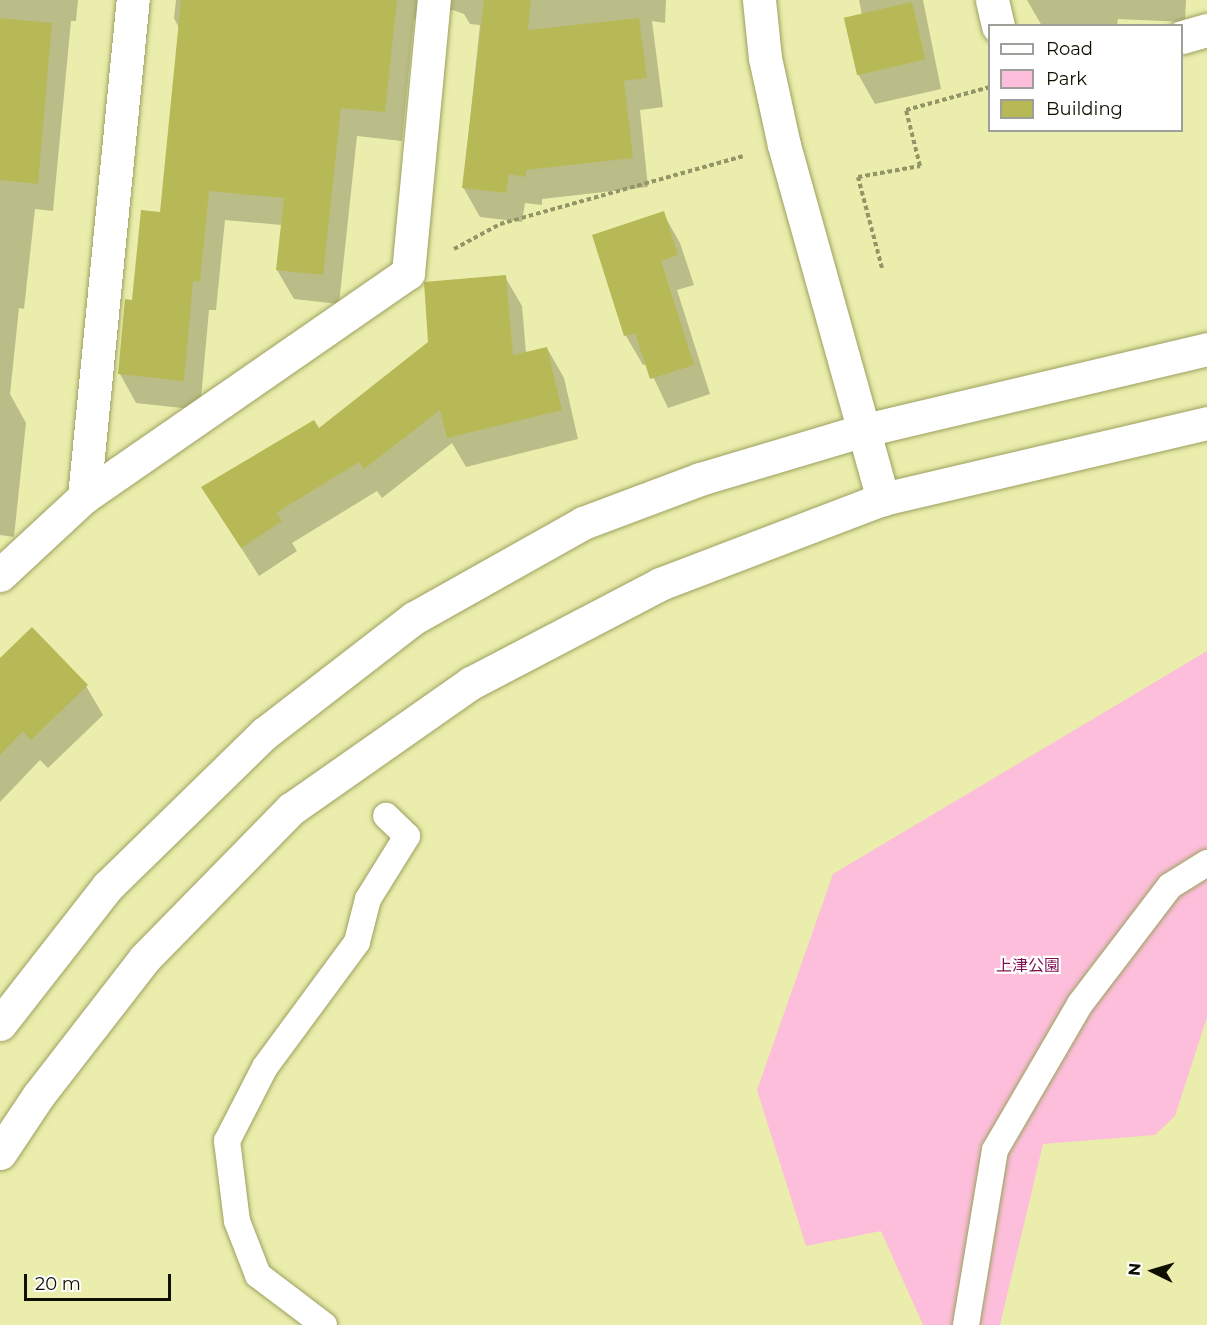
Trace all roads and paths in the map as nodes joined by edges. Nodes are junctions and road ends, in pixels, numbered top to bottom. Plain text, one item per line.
1 (133, 0) edge
2 (434, 0) edge
3 (759, 0) edge
4 (992, 0) edge
5 (998, 24) edge
6 (1207, 30) edge
7 (1183, 37) edge
8 (988, 88) edge
9 (784, 145) junction
10 (882, 268) dead end
11 (408, 273) junction
12 (1207, 349) edge
13 (1207, 423) edge
14 (861, 431) junction
15 (84, 497) junction
16 (883, 498) junction
17 (0, 575) edge
18 (386, 816) dead end
19 (1207, 863) edge
20 (0, 1024) edge
21 (0, 1153) edge
22 (324, 1325) edge
23 (966, 1325) edge

1 - 15 street
2 - 11 street
3 - 9 street
4 - 5 street
6 - 7 street
8 - 10 path
9 - 11 path
9 - 14 street
11 - 15 street
12 - 14 street
13 - 16 street
14 - 16 street
14 - 20 street
15 - 17 street
16 - 21 street
18 - 22 lane
19 - 23 lane

